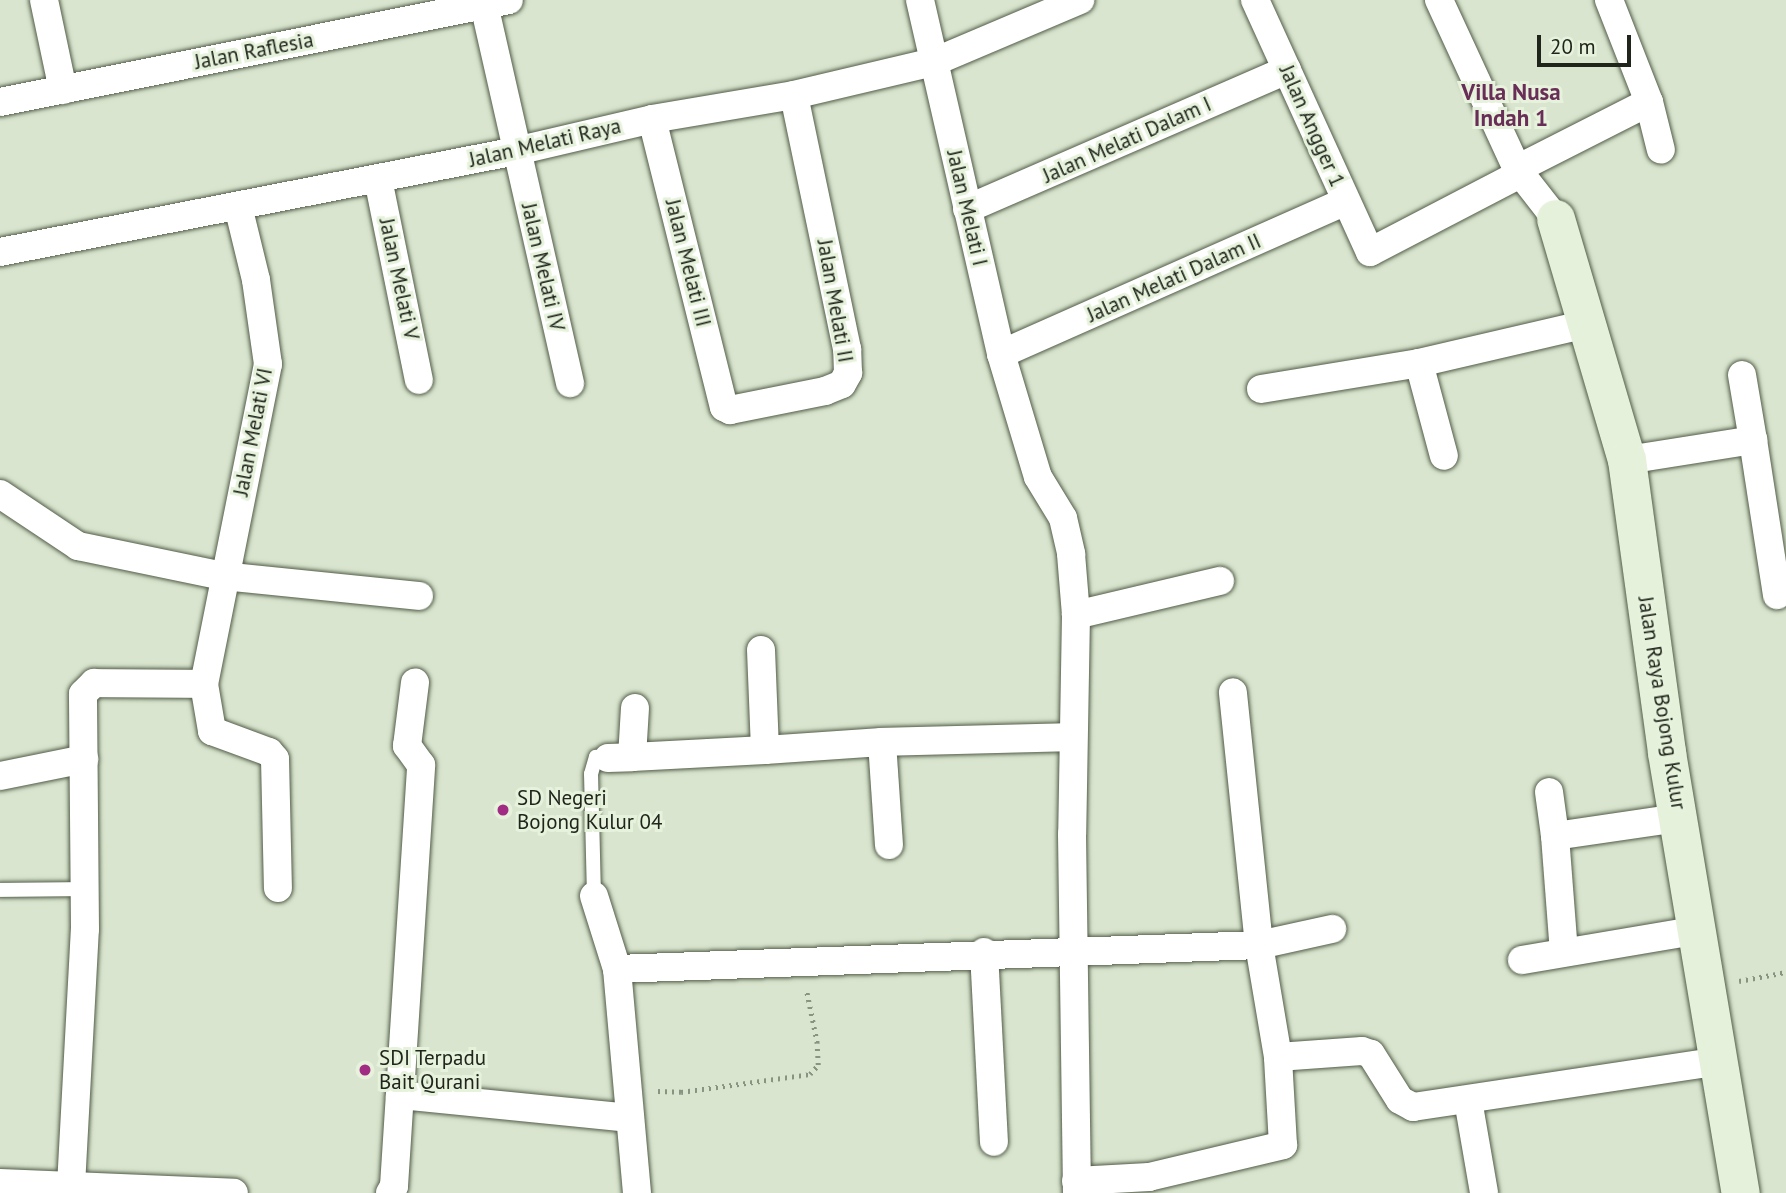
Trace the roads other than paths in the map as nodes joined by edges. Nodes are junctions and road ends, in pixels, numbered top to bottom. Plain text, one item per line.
1 (44, 0) edge
2 (920, 0) edge
3 (1080, 0) edge
4 (1255, 0) edge
5 (1439, 0) edge
6 (1609, 0) edge
7 (492, 2) edge
8 (934, 62) junction
9 (1287, 70) junction
10 (63, 90) junction
11 (794, 95) junction
12 (0, 102) edge
13 (1649, 102) junction
14 (652, 119) junction
15 (1661, 150) dead end
16 (516, 151) junction
17 (1518, 171) junction
18 (378, 179) junction
19 (1346, 201) junction
20 (238, 205) junction
21 (967, 209) junction
22 (1556, 219) joint
23 (0, 252) edge
24 (1586, 324) junction
25 (1001, 354) junction
26 (1419, 363) junction
27 (1742, 375) dead end
28 (419, 380) dead end
29 (570, 383) dead end
30 (1261, 389) dead end
31 (724, 407) joint
32 (1753, 440) junction
33 (1444, 456) dead end
34 (1627, 460) junction
35 (0, 494) edge
36 (1774, 513) edge
37 (223, 576) junction
38 (1220, 581) dead end
39 (1777, 595) dead end
40 (419, 596) dead end
41 (1076, 615) junction
42 (761, 650) dead end
43 (415, 683) dead end
44 (204, 684) junction
45 (1233, 692) dead end
46 (635, 708) dead end
47 (1072, 737) junction
48 (882, 742) junction
49 (765, 750) junction
50 (620, 757) junction
51 (85, 759) junction
52 (0, 776) edge
53 (1549, 792) dead end
54 (1679, 818) junction
55 (1555, 836) junction
56 (889, 845) dead end
57 (278, 888) dead end
58 (0, 890) edge
59 (83, 890) junction
60 (594, 896) joint
61 (1332, 929) dead end
62 (1699, 930) junction
63 (1259, 945) junction
64 (984, 952) junction
65 (1564, 952) junction
66 (1072, 953) junction
67 (1522, 960) dead end
68 (617, 969) junction
69 (1278, 1057) junction
70 (1720, 1061) junction
71 (400, 1095) junction
72 (1468, 1100) junction
73 (629, 1118) junction
74 (994, 1142) dead end
75 (0, 1184) edge
76 (71, 1186) junction
77 (1077, 1187) edge
78 (234, 1193) edge
79 (390, 1193) edge
80 (637, 1193) edge
81 (1484, 1193) edge
82 (1741, 1193) edge

1 - 10 street
2 - 8 street, Jalan Melati I
3 - 8 street, Jalan Melati Raya
4 - 9 street, Jalan Angger 1
5 - 17 street
6 - 13 street
7 - 10 street, Jalan Raflesia
7 - 16 street, Jalan Melati IV
8 - 11 street, Jalan Melati Raya
8 - 21 street, Jalan Melati I
9 - 19 street, Jalan Angger 1
9 - 21 street, Jalan Melati Dalam I
10 - 12 street, Jalan Raflesia
11 - 14 street, Jalan Melati Raya
11 - 31 street, Jalan Melati II
13 - 15 street
13 - 17 street
14 - 16 street, Jalan Melati Raya
14 - 31 street, Jalan Melati III
16 - 18 street, Jalan Melati Raya
16 - 29 street, Jalan Melati IV
17 - 19 street, Jalan Angger 1
17 - 22 street
18 - 20 street, Jalan Melati Raya
18 - 28 street, Jalan Melati V
19 - 25 street, Jalan Melati Dalam II
20 - 23 street, Jalan Melati Raya
20 - 37 street, Jalan Melati VI
21 - 25 street, Jalan Melati I
22 - 24 street, Jalan Raya Bojong Kulur
24 - 26 street
24 - 34 street, Jalan Raya Bojong Kulur
25 - 41 street, Jalan Melati I
26 - 30 street
26 - 33 street
27 - 32 street
32 - 34 street
32 - 36 street
34 - 54 street, Jalan Raya Bojong Kulur
35 - 37 street
36 - 39 street
37 - 40 street
37 - 44 street, Jalan Melati VI
38 - 41 street
41 - 47 street, Jalan Melati I
42 - 49 street
43 - 71 street
44 - 51 street
44 - 57 street, Jalan Melati VI
45 - 63 street
46 - 50 street
47 - 48 street
47 - 66 street, Jalan Melati I
48 - 49 street
48 - 56 street
49 - 50 street
50 - 60 lane
51 - 52 street
51 - 59 street
53 - 55 street
54 - 55 street
54 - 62 street, Jalan Raya Bojong Kulur
55 - 65 street
58 - 59 lane
59 - 76 street
60 - 68 street
61 - 63 street
62 - 65 street
62 - 70 street, Jalan Raya Bojong Kulur
63 - 66 street
63 - 69 street
64 - 66 street
64 - 68 street
64 - 74 street
65 - 67 street
66 - 77 street, Jalan Melati I
68 - 73 street
69 - 72 street
69 - 77 street
70 - 72 street
70 - 82 street, Jalan Raya Bojong Kulur
71 - 73 street
71 - 79 street
72 - 81 street
73 - 80 street
75 - 76 street
76 - 78 street

